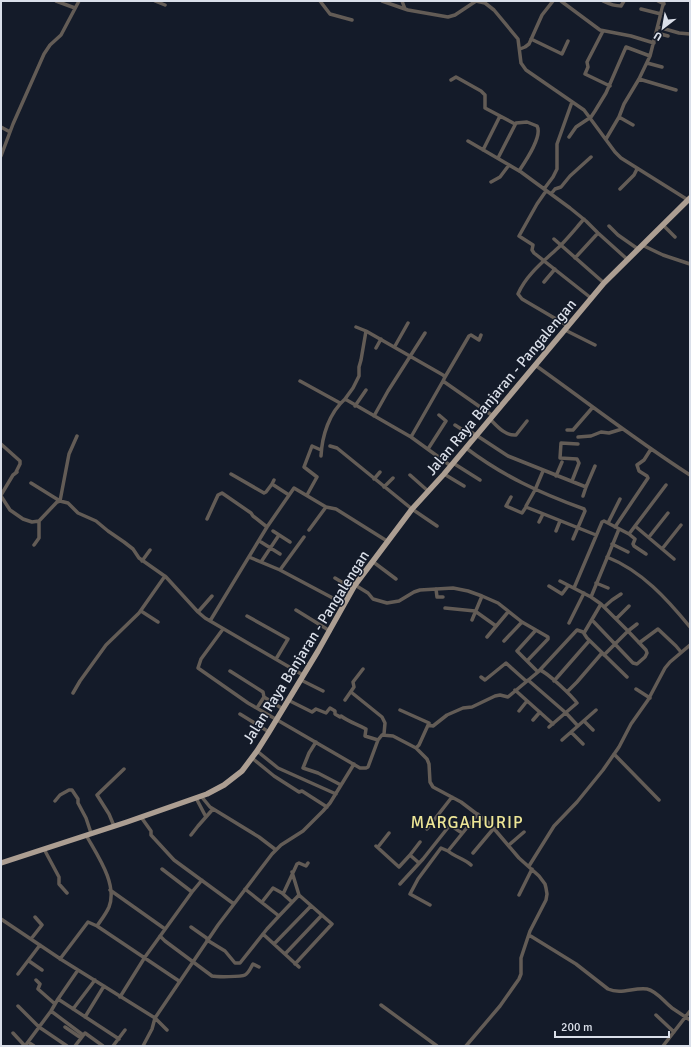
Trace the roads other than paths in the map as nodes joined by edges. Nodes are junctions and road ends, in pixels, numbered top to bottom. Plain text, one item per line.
1 (56, 1) edge
2 (78, 1) edge
3 (155, 1) edge
4 (320, 1) edge
5 (382, 1) edge
6 (402, 1) edge
7 (553, 1) edge
8 (561, 1) edge
9 (603, 1) edge
10 (624, 1) edge
11 (658, 1) edge
12 (664, 2) edge
13 (616, 3) edge
14 (165, 5) dead end
15 (75, 8) junction
16 (405, 9) junction
17 (641, 10) dead end
18 (661, 14) junction
19 (352, 20) dead end
20 (658, 27) junction
21 (603, 31) junction
22 (657, 33) junction
23 (690, 34) edge
24 (668, 36) dead end
25 (531, 39) junction
26 (568, 41) dead end
27 (654, 43) junction
28 (520, 48) junction
29 (650, 56) junction
30 (647, 63) junction
31 (662, 67) dead end
32 (451, 80) dead end
33 (639, 80) junction
34 (610, 86) junction
35 (676, 90) dead end
36 (572, 102) junction
37 (500, 116) junction
38 (619, 117) junction
39 (591, 118) junction
40 (514, 124) junction
41 (633, 125) dead end
42 (1, 127) edge
43 (10, 132) junction
44 (569, 137) dead end
45 (606, 139) junction
46 (468, 142) dead end
47 (483, 150) junction
48 (1, 156) edge
49 (592, 157) dead end
50 (498, 158) junction
51 (509, 165) junction
52 (637, 169) junction
53 (519, 171) junction
54 (491, 182) dead end
55 (620, 189) dead end
56 (545, 190) junction
57 (551, 194) junction
58 (689, 199) edge
59 (584, 218) junction
60 (663, 225) junction
61 (609, 226) dead end
62 (598, 233) junction
63 (675, 237) dead end
64 (554, 239) dead end
65 (560, 245) junction
66 (640, 247) junction
67 (575, 258) junction
68 (628, 260) junction
69 (545, 261) junction
70 (690, 264) edge
71 (555, 269) junction
72 (544, 282) dead end
73 (604, 283) junction
74 (592, 298) junction
75 (408, 323) dead end
76 (356, 328) dead end
77 (566, 328) junction
78 (366, 331) junction
79 (425, 333) dead end
80 (481, 336) dead end
81 (381, 339) junction
82 (595, 345) dead end
83 (395, 346) junction
84 (376, 348) dead end
85 (410, 356) junction
86 (535, 366) junction
87 (444, 379) junction
88 (300, 381) dead end
89 (366, 390) dead end
90 (344, 399) junction
91 (340, 403) junction
92 (355, 406) junction
93 (593, 407) junction
94 (439, 415) dead end
95 (374, 416) junction
96 (491, 418) junction
97 (527, 421) dead end
98 (455, 425) dead end
99 (622, 429) junction
100 (567, 430) dead end
101 (476, 435) junction
102 (77, 436) dead end
103 (578, 437) dead end
104 (411, 438) junction
105 (1, 444) edge
106 (578, 444) dead end
107 (330, 446) dead end
108 (466, 448) junction
109 (428, 449) junction
110 (651, 449) junction
111 (321, 450) junction
112 (321, 456) dead end
113 (562, 462) dead end
114 (452, 464) junction
115 (595, 466) dead end
116 (543, 471) junction
117 (380, 472) dead end
118 (231, 474) dead end
119 (444, 474) junction
120 (690, 474) edge
121 (410, 475) dead end
122 (556, 476) junction
123 (393, 478) dead end
124 (374, 479) junction
125 (480, 480) dead end
126 (572, 482) junction
127 (31, 483) dead end
128 (666, 485) dead end
129 (464, 486) dead end
130 (384, 487) junction
131 (586, 487) junction
132 (535, 490) junction
133 (428, 491) junction
134 (289, 495) junction
135 (307, 495) junction
136 (1, 496) edge
137 (511, 496) dead end
138 (583, 496) dead end
139 (620, 499) dead end
140 (60, 501) junction
141 (326, 507) junction
142 (526, 507) junction
143 (412, 509) junction
144 (668, 513) dead end
145 (543, 514) junction
146 (207, 519) dead end
147 (560, 520) junction
148 (39, 521) junction
149 (539, 522) dead end
150 (608, 523) junction
151 (681, 525) dead end
152 (437, 526) dead end
153 (635, 526) junction
154 (267, 527) junction
155 (578, 527) junction
156 (617, 528) junction
157 (309, 530) dead end
158 (273, 531) dead end
159 (556, 531) dead end
160 (629, 534) junction
161 (279, 535) junction
162 (596, 535) junction
163 (304, 537) dead end
164 (649, 538) junction
165 (573, 539) dead end
166 (260, 542) dead end
167 (290, 542) dead end
168 (387, 542) junction
169 (612, 544) junction
170 (34, 545) dead end
171 (270, 548) junction
172 (662, 549) junction
173 (150, 550) dead end
174 (628, 552) dead end
175 (280, 554) dead end
176 (646, 554) dead end
177 (249, 557) junction
178 (607, 557) junction
179 (674, 559) dead end
180 (142, 561) junction
181 (372, 561) junction
182 (261, 562) junction
183 (280, 570) junction
184 (165, 576) junction
185 (335, 578) dead end
186 (396, 579) dead end
187 (560, 582) dead end
188 (596, 583) junction
189 (549, 586) dead end
190 (568, 586) junction
191 (354, 587) junction
192 (574, 588) junction
193 (608, 588) dead end
194 (436, 589) junction
195 (584, 593) junction
196 (621, 594) dead end
197 (212, 596) dead end
198 (482, 596) junction
199 (443, 597) dead end
200 (591, 597) junction
201 (344, 604) junction
202 (601, 604) junction
203 (629, 606) dead end
204 (604, 607) junction
205 (445, 608) dead end
206 (296, 610) dead end
207 (141, 611) junction
208 (198, 612) junction
209 (475, 612) junction
210 (508, 612) junction
211 (246, 616) dead end
212 (616, 619) junction
213 (472, 620) dead end
214 (592, 620) junction
215 (210, 621) junction
216 (158, 622) dead end
217 (522, 622) junction
218 (569, 623) dead end
219 (636, 624) dead end
220 (496, 626) junction
221 (690, 627) edge
222 (223, 629) junction
223 (536, 630) junction
224 (330, 631) junction
225 (628, 631) junction
226 (584, 634) junction
227 (487, 637) dead end
228 (288, 639) junction
229 (589, 640) junction
230 (293, 641) dead end
231 (504, 641) dead end
232 (640, 643) junction
233 (615, 644) junction
234 (690, 645) edge
235 (680, 652) junction
236 (603, 654) junction
237 (276, 659) junction
238 (527, 661) junction
239 (363, 669) dead end
240 (230, 671) dead end
241 (539, 671) junction
242 (302, 677) junction
243 (481, 677) dead end
244 (627, 677) dead end
245 (554, 680) junction
246 (527, 681) junction
247 (636, 689) dead end
248 (515, 690) junction
249 (322, 691) dead end
250 (351, 692) junction
251 (567, 692) junction
252 (72, 693) dead end
253 (264, 697) junction
254 (650, 698) junction
255 (288, 700) junction
256 (345, 700) dead end
257 (527, 701) junction
258 (257, 708) junction
259 (283, 709) junction
260 (400, 710) dead end
261 (596, 710) dead end
262 (519, 711) dead end
263 (540, 712) junction
264 (240, 714) dead end
265 (566, 714) junction
266 (277, 719) junction
267 (533, 720) dead end
268 (584, 721) junction
269 (429, 724) junction
270 (578, 726) junction
271 (593, 730) dead end
272 (269, 732) junction
273 (571, 732) junction
274 (384, 734) junction
275 (378, 740) junction
276 (562, 740) dead end
277 (316, 742) junction
278 (584, 744) dead end
279 (416, 748) junction
280 (257, 751) junction
281 (614, 754) junction
282 (252, 758) junction
283 (354, 764) junction
284 (124, 769) dead end
285 (341, 785) junction
286 (336, 794) junction
287 (198, 797) junction
288 (452, 797) junction
289 (659, 800) dead end
290 (55, 801) dead end
291 (327, 807) junction
292 (213, 809) junction
293 (478, 814) junction
294 (141, 817) junction
295 (206, 817) junction
296 (114, 826) junction
297 (427, 828) dead end
298 (494, 828) junction
299 (524, 832) dead end
300 (389, 833) dead end
301 (462, 833) junction
302 (88, 834) junction
303 (191, 835) dead end
304 (420, 842) dead end
305 (510, 845) junction
306 (44, 849) junction
307 (276, 850) junction
308 (448, 851) junction
309 (473, 853) dead end
310 (410, 855) junction
311 (308, 863) dead end
312 (419, 863) junction
313 (1, 864) edge
314 (471, 865) dead end
315 (530, 868) junction
316 (162, 869) dead end
317 (292, 872) junction
318 (202, 880) junction
319 (400, 884) dead end
320 (245, 889) junction
321 (110, 890) junction
322 (192, 892) junction
323 (67, 893) dead end
324 (282, 893) junction
325 (299, 895) junction
326 (519, 895) dead end
327 (262, 902) junction
328 (292, 902) junction
329 (234, 904) junction
330 (430, 905) dead end
331 (311, 906) junction
332 (322, 915) junction
333 (279, 916) junction
334 (35, 917) dead end
335 (1, 919) edge
336 (97, 926) junction
337 (191, 927) dead end
338 (165, 929) junction
339 (263, 934) junction
340 (160, 936) junction
341 (529, 936) junction
342 (32, 939) junction
343 (208, 940) junction
344 (274, 944) junction
345 (40, 945) junction
346 (285, 954) junction
347 (145, 957) junction
348 (60, 959) junction
349 (29, 961) junction
350 (193, 961) junction
351 (295, 964) junction
352 (259, 966) dead end
353 (299, 967) dead end
354 (42, 970) dead end
355 (78, 970) junction
356 (18, 974) dead end
357 (36, 980) dead end
358 (95, 980) junction
359 (179, 981) junction
360 (104, 986) junction
361 (120, 996) junction
362 (58, 999) junction
363 (55, 1004) junction
364 (381, 1005) dead end
365 (18, 1006) dead end
366 (73, 1009) junction
367 (51, 1011) junction
368 (690, 1011) edge
369 (656, 1015) dead end
370 (85, 1017) junction
371 (686, 1017) junction
372 (154, 1018) junction
373 (690, 1020) edge
374 (39, 1027) junction
375 (65, 1027) dead end
376 (125, 1030) dead end
377 (167, 1030) dead end
378 (674, 1032) junction
379 (13, 1033) dead end
380 (82, 1036) junction
381 (119, 1039) junction
382 (28, 1042) junction
383 (25, 1046) edge
384 (34, 1046) edge
385 (67, 1046) edge
386 (75, 1046) edge
387 (103, 1046) edge
388 (113, 1046) edge
389 (143, 1046) edge
390 (437, 1046) edge
391 (466, 1046) edge
392 (663, 1046) edge

1 - 15 street
2 - 15 street
3 - 14 street
4 - 19 street
5 - 16 street
6 - 16 street
7 - 25 street
8 - 21 street
9 - 13 street
10 - 13 street
11 - 12 street
12 - 18 street
15 - 43 street
16 - 28 street
17 - 18 street
18 - 20 street
20 - 22 street
20 - 23 street
21 - 27 street
21 - 34 street
22 - 24 street
22 - 27 street
25 - 26 street
25 - 28 street
27 - 29 street
28 - 36 street
29 - 30 street
29 - 34 street
30 - 31 street
30 - 33 street
32 - 37 street
33 - 35 street
33 - 38 street
34 - 39 street
36 - 39 street
36 - 56 street
37 - 40 street
37 - 47 street
38 - 41 street
38 - 45 street
39 - 44 street
39 - 45 street
40 - 50 street
40 - 53 street
42 - 43 street
43 - 48 street
45 - 52 street
46 - 47 street
47 - 50 street
49 - 57 street
50 - 51 street
51 - 53 street
51 - 54 street
52 - 55 street
52 - 58 street
53 - 56 street
56 - 57 street
56 - 69 street
57 - 59 street
58 - 60 main road, Jalan Raya Banjaran - Pangalengan
59 - 62 street
59 - 65 street
60 - 63 street
60 - 66 main road, Jalan Raya Banjaran - Pangalengan
61 - 66 street
62 - 67 street
62 - 68 street
64 - 65 street
65 - 67 street
65 - 69 street
66 - 68 main road, Jalan Raya Banjaran - Pangalengan
66 - 70 street
67 - 73 street
68 - 73 main road, Jalan Raya Banjaran - Pangalengan
69 - 71 street
69 - 77 street
71 - 72 street
71 - 74 street
73 - 74 main road, Jalan Raya Banjaran - Pangalengan
74 - 77 main road, Jalan Raya Banjaran - Pangalengan
75 - 83 street
76 - 78 street
77 - 82 street
77 - 86 main road, Jalan Raya Banjaran - Pangalengan
78 - 81 street
78 - 90 street
79 - 85 street
80 - 87 street
81 - 83 street
81 - 84 street
83 - 85 street
85 - 87 street
85 - 95 street
86 - 93 street
86 - 96 main road, Jalan Raya Banjaran - Pangalengan
87 - 96 street
87 - 104 street
88 - 91 street
89 - 92 street
90 - 91 street
90 - 92 street
91 - 111 street
92 - 95 street
93 - 99 street
93 - 100 street
94 - 109 street
95 - 104 street
96 - 97 street
96 - 101 main road, Jalan Raya Banjaran - Pangalengan
98 - 101 street
99 - 103 street
99 - 110 street
101 - 108 main road, Jalan Raya Banjaran - Pangalengan
101 - 116 street
102 - 140 street
104 - 109 street
105 - 136 street
106 - 126 street
107 - 124 street
108 - 114 main road, Jalan Raya Banjaran - Pangalengan
108 - 132 street
109 - 114 street
110 - 120 street
110 - 156 street
111 - 112 street
111 - 135 street
113 - 122 street
114 - 119 main road, Jalan Raya Banjaran - Pangalengan
114 - 125 street
115 - 131 street
116 - 122 street
116 - 132 street
117 - 124 street
118 - 134 street
119 - 129 street
119 - 133 main road, Jalan Raya Banjaran - Pangalengan
121 - 133 street
122 - 126 street
123 - 130 street
124 - 130 street
126 - 131 street
127 - 140 street
128 - 153 street
130 - 143 street
131 - 138 street
132 - 142 street
132 - 155 street
133 - 143 main road, Jalan Raya Banjaran - Pangalengan
134 - 135 street
134 - 154 street
135 - 141 street
136 - 148 street
137 - 142 street
139 - 150 street
140 - 148 street
140 - 180 street
141 - 157 street
141 - 168 street
142 - 145 street
143 - 152 street
143 - 168 main road, Jalan Raya Banjaran - Pangalengan
144 - 164 street
145 - 147 street
145 - 149 street
146 - 154 street
147 - 155 street
147 - 159 street
148 - 170 street
150 - 156 street
150 - 162 street
151 - 172 street
153 - 160 street
153 - 164 street
154 - 177 street
155 - 162 street
155 - 165 street
156 - 160 street
156 - 169 street
158 - 161 street
160 - 176 street
161 - 167 street
161 - 171 street
162 - 192 street
163 - 183 street
164 - 172 street
166 - 171 street
168 - 181 main road, Jalan Raya Banjaran - Pangalengan
169 - 174 street
169 - 178 street
171 - 175 street
171 - 182 street
172 - 179 street
173 - 180 street
177 - 182 street
177 - 215 street
178 - 188 street
178 - 221 street
180 - 184 street
181 - 186 street
181 - 191 main road, Jalan Raya Banjaran - Pangalengan
182 - 183 street
183 - 201 street
184 - 207 street
184 - 208 street
185 - 191 street
187 - 190 street
188 - 193 street
188 - 200 street
189 - 190 street
190 - 192 street
191 - 194 street
191 - 201 main road, Jalan Raya Banjaran - Pangalengan
192 - 195 street
194 - 198 street
194 - 199 street
195 - 200 street
195 - 218 street
196 - 204 street
197 - 208 street
198 - 209 street
198 - 210 street
200 - 202 street
201 - 224 main road, Jalan Raya Banjaran - Pangalengan
202 - 204 street
202 - 214 street
203 - 212 street
204 - 212 street
205 - 209 street
206 - 224 street
207 - 216 street
207 - 252 street
208 - 215 street
209 - 213 street
209 - 220 street
210 - 217 street
210 - 220 street
211 - 228 street
212 - 225 street
214 - 226 street
214 - 233 street
215 - 222 street
217 - 223 street
217 - 231 street
219 - 225 street
220 - 227 street
222 - 237 street
222 - 258 street
223 - 238 street
223 - 238 street
224 - 242 main road, Jalan Raya Banjaran - Pangalengan
225 - 232 street
225 - 233 street
226 - 229 street
226 - 241 street
228 - 230 street
228 - 237 street
229 - 236 street
229 - 245 street
232 - 233 street
232 - 235 street
233 - 236 street
234 - 235 street
235 - 254 street
236 - 244 street
236 - 251 street
237 - 242 street
238 - 241 street
239 - 250 street
240 - 253 street
241 - 245 street
241 - 246 street
242 - 249 street
242 - 255 main road, Jalan Raya Banjaran - Pangalengan
243 - 246 street
245 - 251 street
246 - 248 street
246 - 265 street
247 - 254 street
248 - 257 street
248 - 269 street
250 - 256 street
250 - 274 street
251 - 265 street
253 - 258 street
253 - 259 street
254 - 281 street
255 - 259 main road, Jalan Raya Banjaran - Pangalengan
255 - 275 street
257 - 262 street
257 - 263 street
258 - 266 street
259 - 266 main road, Jalan Raya Banjaran - Pangalengan
260 - 269 street
261 - 268 street
263 - 265 street
263 - 267 street
264 - 272 street
265 - 270 street
266 - 272 main road, Jalan Raya Banjaran - Pangalengan
266 - 277 street
268 - 270 street
268 - 271 street
269 - 279 street
270 - 273 street
272 - 280 main road, Jalan Raya Banjaran - Pangalengan
273 - 276 street
273 - 278 street
274 - 275 street
274 - 279 street
275 - 283 street
277 - 283 street
277 - 285 street
279 - 288 street
280 - 282 main road, Jalan Raya Banjaran - Pangalengan
280 - 286 street
281 - 289 street
281 - 315 street
282 - 287 main road, Jalan Raya Banjaran - Pangalengan
282 - 291 street
283 - 285 street
284 - 296 street
285 - 286 street
286 - 291 street
287 - 292 street
287 - 294 main road, Jalan Raya Banjaran - Pangalengan
287 - 295 street
288 - 293 street
288 - 297 street
290 - 302 street
291 - 307 street
292 - 295 street
292 - 307 street
293 - 298 street
293 - 301 street
294 - 296 main road, Jalan Raya Banjaran - Pangalengan
294 - 318 street
295 - 303 street
296 - 302 main road, Jalan Raya Banjaran - Pangalengan
298 - 305 street
298 - 309 street
299 - 305 street
300 - 310 street
301 - 308 street
301 - 312 street
302 - 306 main road, Jalan Raya Banjaran - Pangalengan
302 - 321 street
304 - 310 street
305 - 315 street
306 - 313 main road, Jalan Raya Banjaran - Pangalengan
306 - 323 street
307 - 320 street
308 - 314 street
308 - 330 street
310 - 312 street
311 - 317 street
312 - 319 street
315 - 326 street
315 - 341 street
316 - 322 street
317 - 324 street
317 - 325 street
318 - 322 street
318 - 329 street
320 - 327 street
320 - 329 street
321 - 336 street
321 - 338 street
322 - 338 street
324 - 327 street
324 - 328 street
325 - 328 street
325 - 331 street
327 - 333 street
328 - 333 street
329 - 343 street
331 - 332 street
331 - 344 street
332 - 346 street
332 - 351 street
333 - 339 street
334 - 342 street
335 - 342 street
336 - 347 street
336 - 348 street
337 - 343 street
338 - 340 street
339 - 343 street
339 - 344 street
340 - 347 street
340 - 350 street
341 - 371 street
341 - 391 street
342 - 345 street
343 - 350 street
344 - 346 street
345 - 348 street
345 - 349 street
346 - 351 street
347 - 359 street
347 - 361 street
348 - 355 street
349 - 354 street
349 - 356 street
350 - 352 street
350 - 359 street
351 - 353 street
355 - 358 street
355 - 362 street
357 - 363 street
358 - 360 street
358 - 366 street
359 - 372 street
360 - 361 street
360 - 370 street
361 - 372 street
362 - 363 street
362 - 366 street
363 - 367 street
364 - 390 street
365 - 374 street
366 - 370 street
367 - 374 street
367 - 380 street
368 - 371 street
369 - 378 street
370 - 381 street
371 - 373 street
371 - 378 street
372 - 377 street
372 - 389 street
374 - 382 street
374 - 385 street
375 - 380 street
376 - 381 street
378 - 392 street
379 - 383 street
380 - 386 street
380 - 387 street
381 - 388 street
382 - 383 street
382 - 384 street

